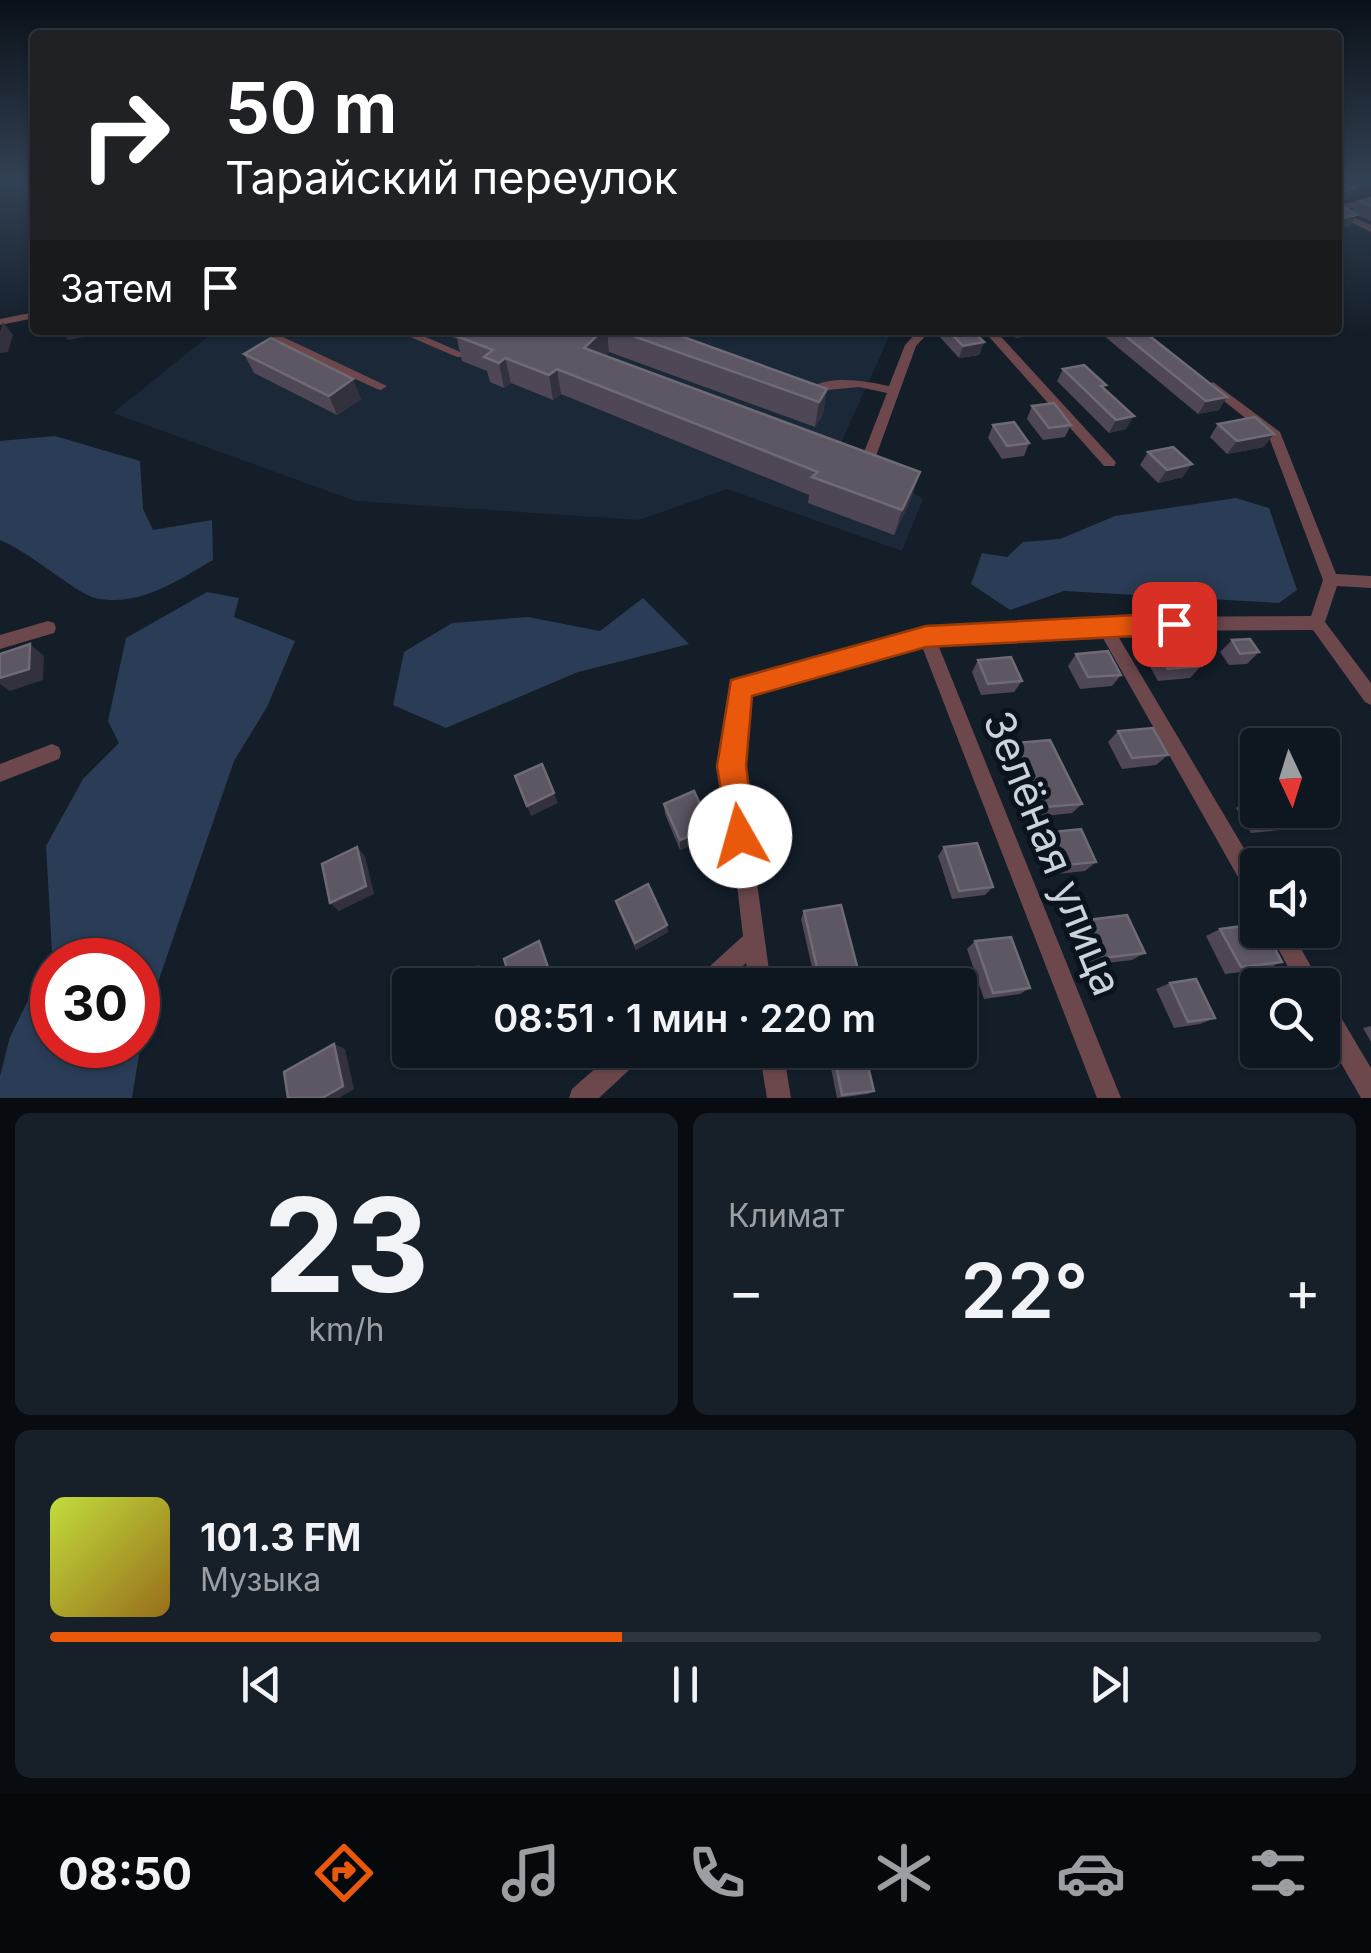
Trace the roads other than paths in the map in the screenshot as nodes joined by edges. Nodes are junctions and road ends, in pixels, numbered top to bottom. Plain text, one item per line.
1 (30, 315) edge
2 (0, 322) edge
3 (277, 335) edge
4 (412, 335) edge
5 (920, 335) edge
6 (994, 335) edge
7 (461, 355) edge
8 (1201, 376) edge
9 (381, 386) dead end
10 (818, 387) edge
11 (894, 391) junction
12 (1109, 463) dead end
13 (864, 470) edge
14 (1330, 580) junction
15 (1371, 582) edge
16 (1317, 623) junction
17 (1103, 624) junction
18 (48, 628) dead end
19 (926, 636) junction
20 (0, 642) edge
21 (1371, 697) edge
22 (52, 753) dead end
23 (0, 773) edge
24 (1240, 862) edge
25 (753, 942) junction
26 (725, 968) edge
27 (757, 968) edge
28 (1340, 1038) edge
29 (614, 1068) edge
30 (774, 1068) edge
31 (1371, 1091) edge
32 (581, 1098) edge
33 (780, 1098) edge
34 (1109, 1098) edge

1 - 2 street
3 - 9 street
4 - 7 street
5 - 11 street
6 - 12 street
8 - 14 street
10 - 11 street
11 - 13 street
14 - 15 street
14 - 16 street
16 - 17 street
16 - 21 street
17 - 19 street
17 - 24 street
18 - 20 street
19 - 25 street
19 - 34 street, Зелёная улица
22 - 23 street
25 - 26 street
25 - 27 street
28 - 31 street
29 - 32 street
30 - 33 street

